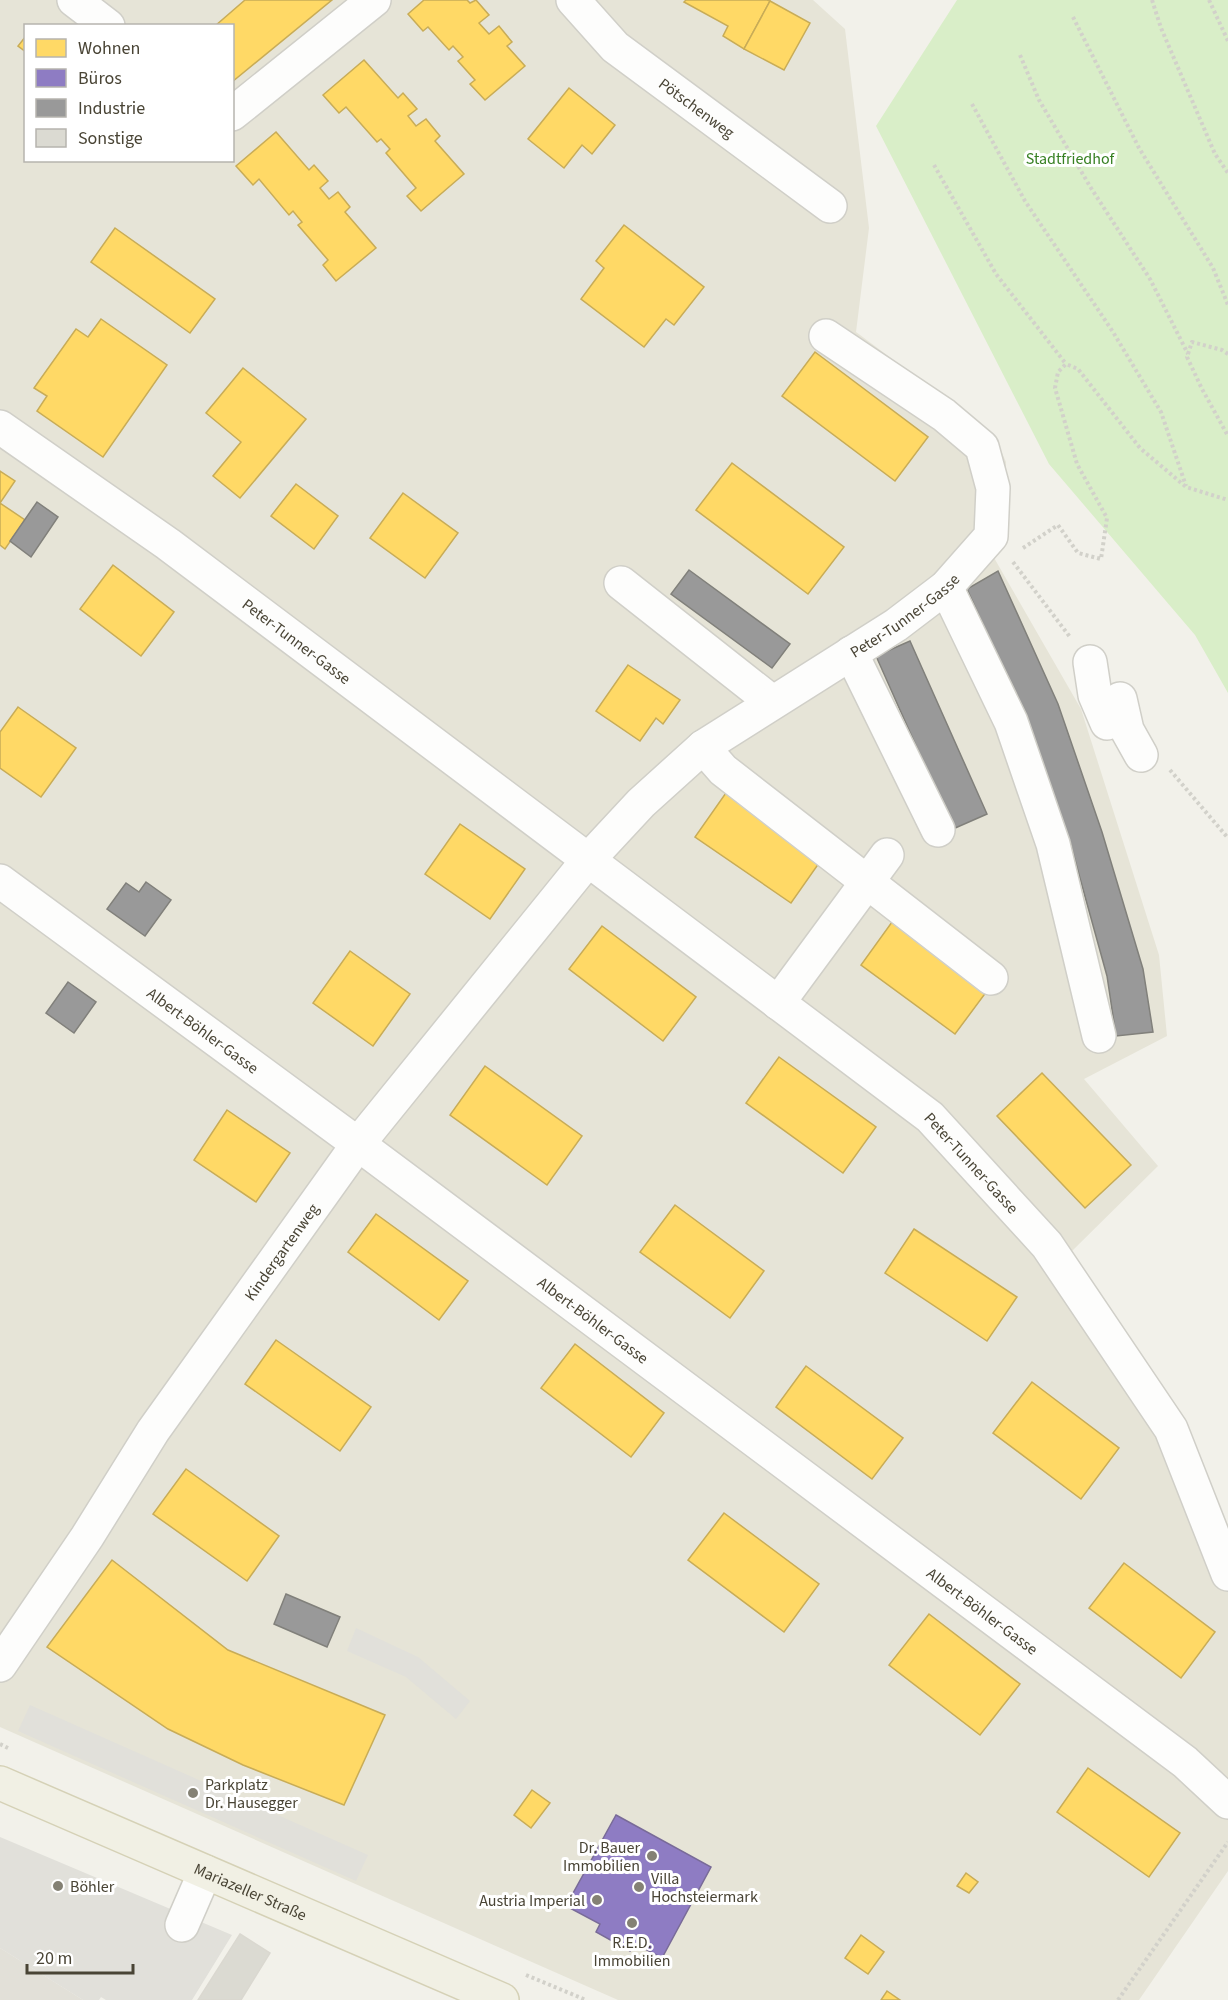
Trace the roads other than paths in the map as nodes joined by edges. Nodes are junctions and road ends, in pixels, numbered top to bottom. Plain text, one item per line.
1 (74, 0) edge
2 (374, 0) edge
3 (573, 0) edge
4 (105, 24) edge
5 (234, 112) edge
6 (830, 206) dead end
7 (826, 336) dead end
8 (0, 427) edge
9 (621, 583) dead end
10 (946, 587) junction
11 (851, 653) junction
12 (1090, 662) dead end
13 (772, 702) junction
14 (703, 747) junction
15 (1141, 755) dead end
16 (938, 830) dead end
17 (887, 855) dead end
18 (588, 860) junction
19 (0, 881) edge
20 (867, 882) junction
21 (991, 978) dead end
22 (778, 1003) junction
23 (1100, 1036) dead end
24 (358, 1144) junction
25 (1228, 1574) edge
26 (0, 1665) edge
27 (0, 1783) edge
28 (1228, 1802) edge
29 (205, 1872) junction
30 (182, 1924) dead end
31 (502, 2000) edge

1 - 4 street
2 - 5 street
3 - 6 street, Pötschenweg
7 - 10 street, Peter-Tunner-Gasse
8 - 18 street, Peter-Tunner-Gasse
9 - 13 street
10 - 11 street, Peter-Tunner-Gasse
10 - 23 street
11 - 13 street, Peter-Tunner-Gasse
11 - 16 street
12 - 15 street
13 - 14 street, Peter-Tunner-Gasse
14 - 18 street, Peter-Tunner-Gasse
14 - 20 street
17 - 20 street
18 - 22 street, Peter-Tunner-Gasse
18 - 24 street, Kindergartenweg
19 - 24 street, Albert-Böhler-Gasse
20 - 21 street
20 - 22 street
22 - 25 street, Peter-Tunner-Gasse
24 - 26 street, Kindergartenweg
24 - 28 street, Albert-Böhler-Gasse
27 - 29 main road, Mariazeller Straße
29 - 30 street
29 - 31 main road, Mariazeller Straße

